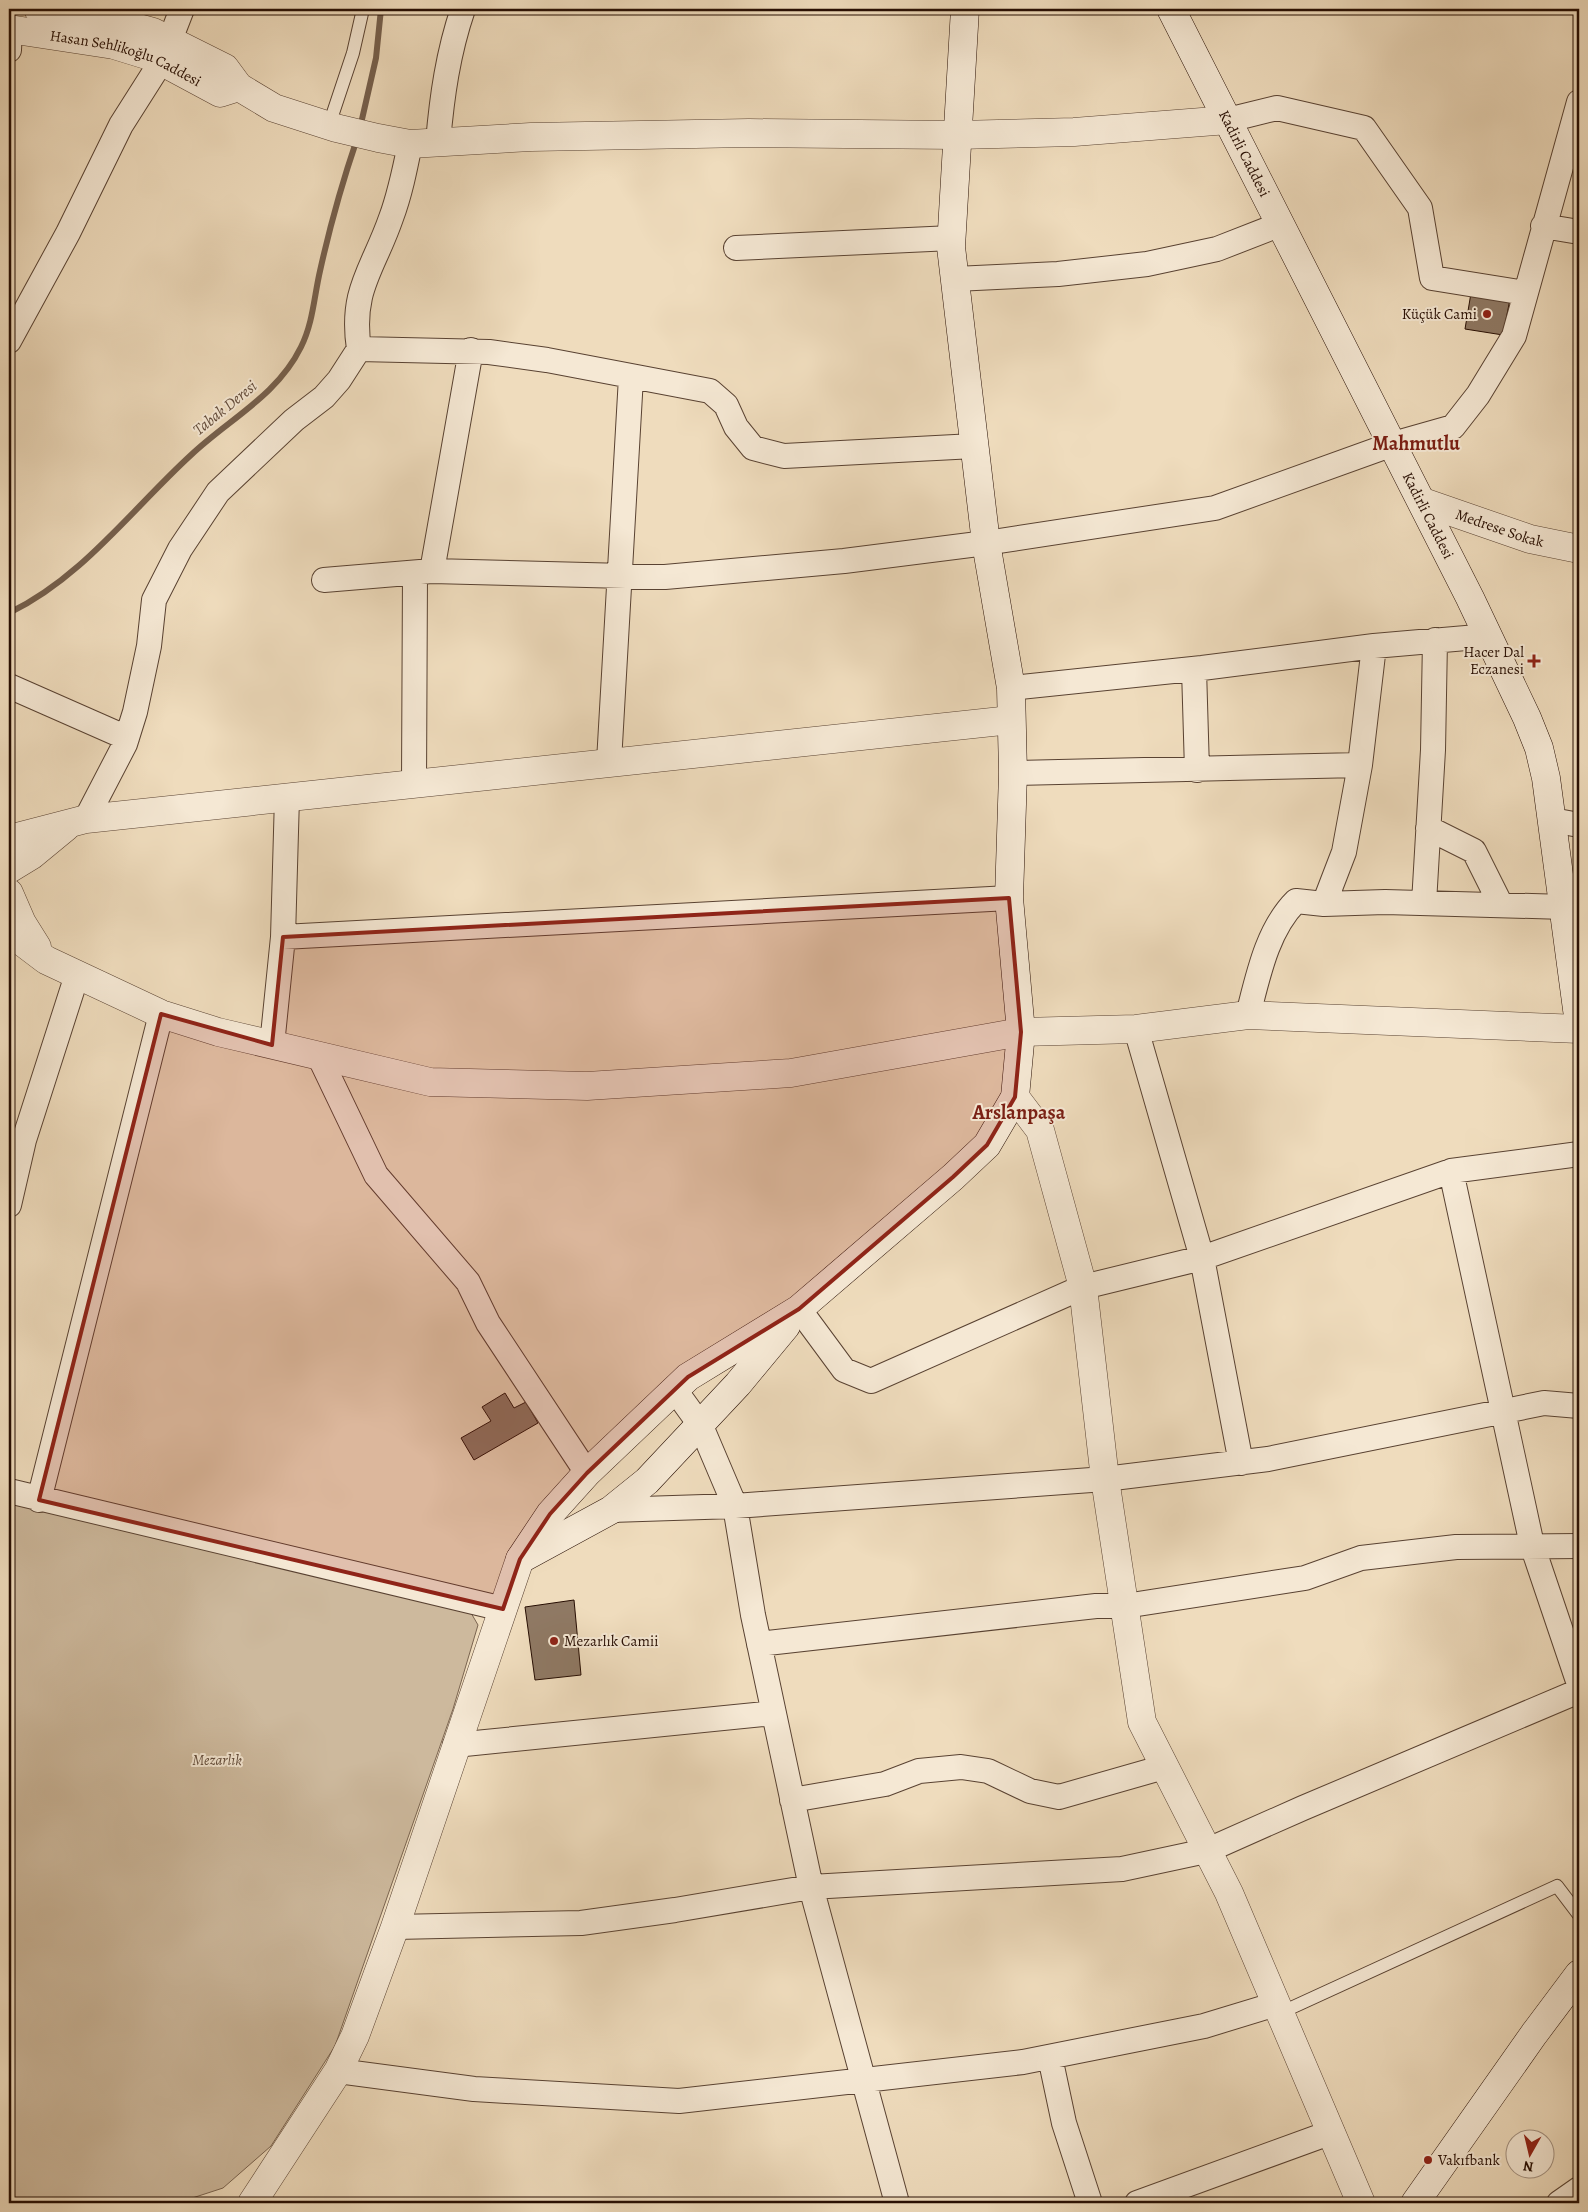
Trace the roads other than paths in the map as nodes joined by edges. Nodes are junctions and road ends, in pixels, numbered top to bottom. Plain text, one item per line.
1 (47, 9) edge
2 (182, 9) edge
3 (363, 9) edge
4 (463, 9) edge
5 (965, 9) edge
6 (1171, 9) edge
7 (9, 36) edge
8 (165, 51) junction
9 (1579, 102) edge
10 (1228, 120) junction
11 (332, 126) junction
12 (957, 135) junction
13 (438, 142) junction
14 (410, 144) junction
15 (1281, 224) junction
16 (1543, 226) junction
17 (1579, 232) edge
18 (952, 238) junction
19 (736, 248) dead end
20 (955, 279) junction
21 (1525, 293) junction
22 (9, 341) edge
23 (359, 349) junction
24 (471, 350) junction
25 (631, 377) junction
26 (1393, 444) junction
27 (974, 446) junction
28 (1423, 502) junction
29 (986, 543) junction
30 (1579, 549) edge
31 (423, 572) junction
32 (620, 576) junction
33 (324, 580) dead end
34 (1488, 636) junction
35 (1435, 640) junction
36 (1374, 646) junction
37 (1194, 669) junction
38 (9, 686) edge
39 (1011, 688) junction
40 (1011, 720) junction
41 (127, 738) junction
42 (609, 762) junction
43 (1360, 765) junction
44 (1197, 770) junction
45 (1013, 773) junction
46 (414, 783) junction
47 (287, 797) junction
48 (79, 820) junction
49 (1552, 820) junction
50 (1579, 825) edge
51 (1428, 828) junction
52 (9, 839) edge
53 (9, 869) edge
54 (9, 893) edge
55 (1008, 898) junction
56 (1424, 903) junction
57 (1324, 904) junction
58 (1502, 906) junction
59 (1565, 907) junction
60 (9, 932) edge
61 (283, 937) junction
62 (46, 960) junction
63 (77, 975) junction
64 (161, 1014) junction
65 (1248, 1015) junction
66 (1579, 1024) edge
67 (1136, 1028) junction
68 (1579, 1029) edge
69 (1022, 1032) junction
70 (272, 1045) junction
71 (319, 1056) junction
72 (1015, 1097) junction
73 (1579, 1154) edge
74 (1451, 1172) junction
75 (9, 1205) edge
76 (1202, 1258) junction
77 (1083, 1287) junction
78 (799, 1309) junction
79 (675, 1390) junction
80 (1579, 1406) edge
81 (1504, 1412) junction
82 (701, 1426) junction
83 (1241, 1463) junction
84 (587, 1473) junction
85 (1105, 1479) junction
86 (9, 1491) edge
87 (39, 1500) junction
88 (735, 1506) junction
89 (611, 1510) junction
90 (1532, 1545) junction
91 (1579, 1546) edge
92 (520, 1559) junction
93 (1125, 1606) junction
94 (503, 1609) junction
95 (759, 1644) junction
96 (1579, 1684) edge
97 (1579, 1691) edge
98 (774, 1713) junction
99 (455, 1744) junction
100 (1164, 1767) junction
101 (792, 1800) junction
102 (1206, 1851) junction
103 (811, 1887) junction
104 (1579, 1915) edge
105 (395, 1927) junction
106 (1579, 1974) edge
107 (1278, 2008) junction
108 (1050, 2058) junction
109 (338, 2071) junction
110 (865, 2081) junction
111 (1332, 2132) junction
112 (252, 2203) edge
113 (897, 2203) edge
114 (1090, 2203) edge
115 (1137, 2203) edge
116 (1361, 2203) edge
117 (1415, 2203) edge

1 - 8 street, Hasan Sehlikoğlu Caddesi
2 - 8 street
3 - 11 lane
4 - 13 street
5 - 12 street
6 - 10 street, Kadirli Caddesi
7 - 8 street, Hasan Sehlikoğlu Caddesi
8 - 11 street, Hasan Sehlikoğlu Caddesi
8 - 22 street
9 - 16 street
10 - 12 street, Hasan Sehlikoğlu Caddesi
10 - 15 street, Kadirli Caddesi
10 - 21 street
11 - 14 street, Hasan Sehlikoğlu Caddesi
12 - 13 street, Hasan Sehlikoğlu Caddesi
12 - 18 street
13 - 14 street, Hasan Sehlikoğlu Caddesi
14 - 23 street
15 - 20 street
15 - 26 street, Kadirli Caddesi
16 - 17 street
16 - 21 street
18 - 19 street
18 - 20 street
20 - 27 street
21 - 26 street
23 - 24 street
23 - 41 street
24 - 25 street
24 - 31 street
25 - 27 street
25 - 32 street
26 - 28 street, Kadirli Caddesi
26 - 29 street
27 - 29 street
28 - 30 street, Medrese Sokak
28 - 34 street, Kadirli Caddesi
29 - 32 street
29 - 39 street
31 - 32 street
31 - 33 street
31 - 46 street
32 - 42 street
34 - 35 street
34 - 49 street, Kadirli Caddesi
35 - 36 street
35 - 51 street
36 - 37 street
36 - 43 street
37 - 39 street
37 - 44 street
38 - 41 street
39 - 40 street
40 - 42 street
40 - 45 street
41 - 48 street
42 - 46 street
43 - 44 street
43 - 57 street
44 - 45 street
45 - 55 street
46 - 47 street
47 - 48 street
47 - 61 street
48 - 52 street
48 - 53 street
49 - 50 street
49 - 59 street, Kadirli Caddesi
51 - 56 street
51 - 58 street
54 - 62 street
55 - 61 street
55 - 69 street
56 - 57 street
56 - 58 street
57 - 65 street
58 - 59 street
59 - 66 street, Kadirli Caddesi
60 - 62 street
61 - 70 street
62 - 63 street
63 - 64 street
63 - 75 street
64 - 70 street
64 - 87 street
65 - 67 street
65 - 68 street
67 - 69 street
67 - 76 street
69 - 71 street
69 - 72 street
70 - 71 street
71 - 84 street
72 - 77 street
72 - 78 street
73 - 74 street
74 - 76 street
74 - 81 street
76 - 77 street
76 - 83 street
77 - 78 street
77 - 85 street
78 - 79 street
78 - 82 street
79 - 82 street
79 - 84 street
80 - 81 street
81 - 83 street
81 - 90 street
82 - 88 street
82 - 89 street
83 - 85 street
84 - 92 street
85 - 88 street
85 - 93 street
86 - 87 street
87 - 94 street
88 - 89 street
88 - 95 street
89 - 92 street
90 - 91 street
90 - 93 street
90 - 96 street
92 - 94 street
93 - 95 street
93 - 100 street
94 - 99 street
95 - 98 street
97 - 102 street
98 - 99 street
98 - 101 street
99 - 105 street
100 - 101 street
100 - 102 street
101 - 103 street
102 - 103 street
102 - 107 street
103 - 105 street
103 - 110 street
104 - 107 lane
105 - 109 street
106 - 117 street
107 - 108 street
107 - 111 street
108 - 110 street
108 - 114 street
109 - 110 street
109 - 112 street
110 - 113 street
111 - 115 street
111 - 116 street

